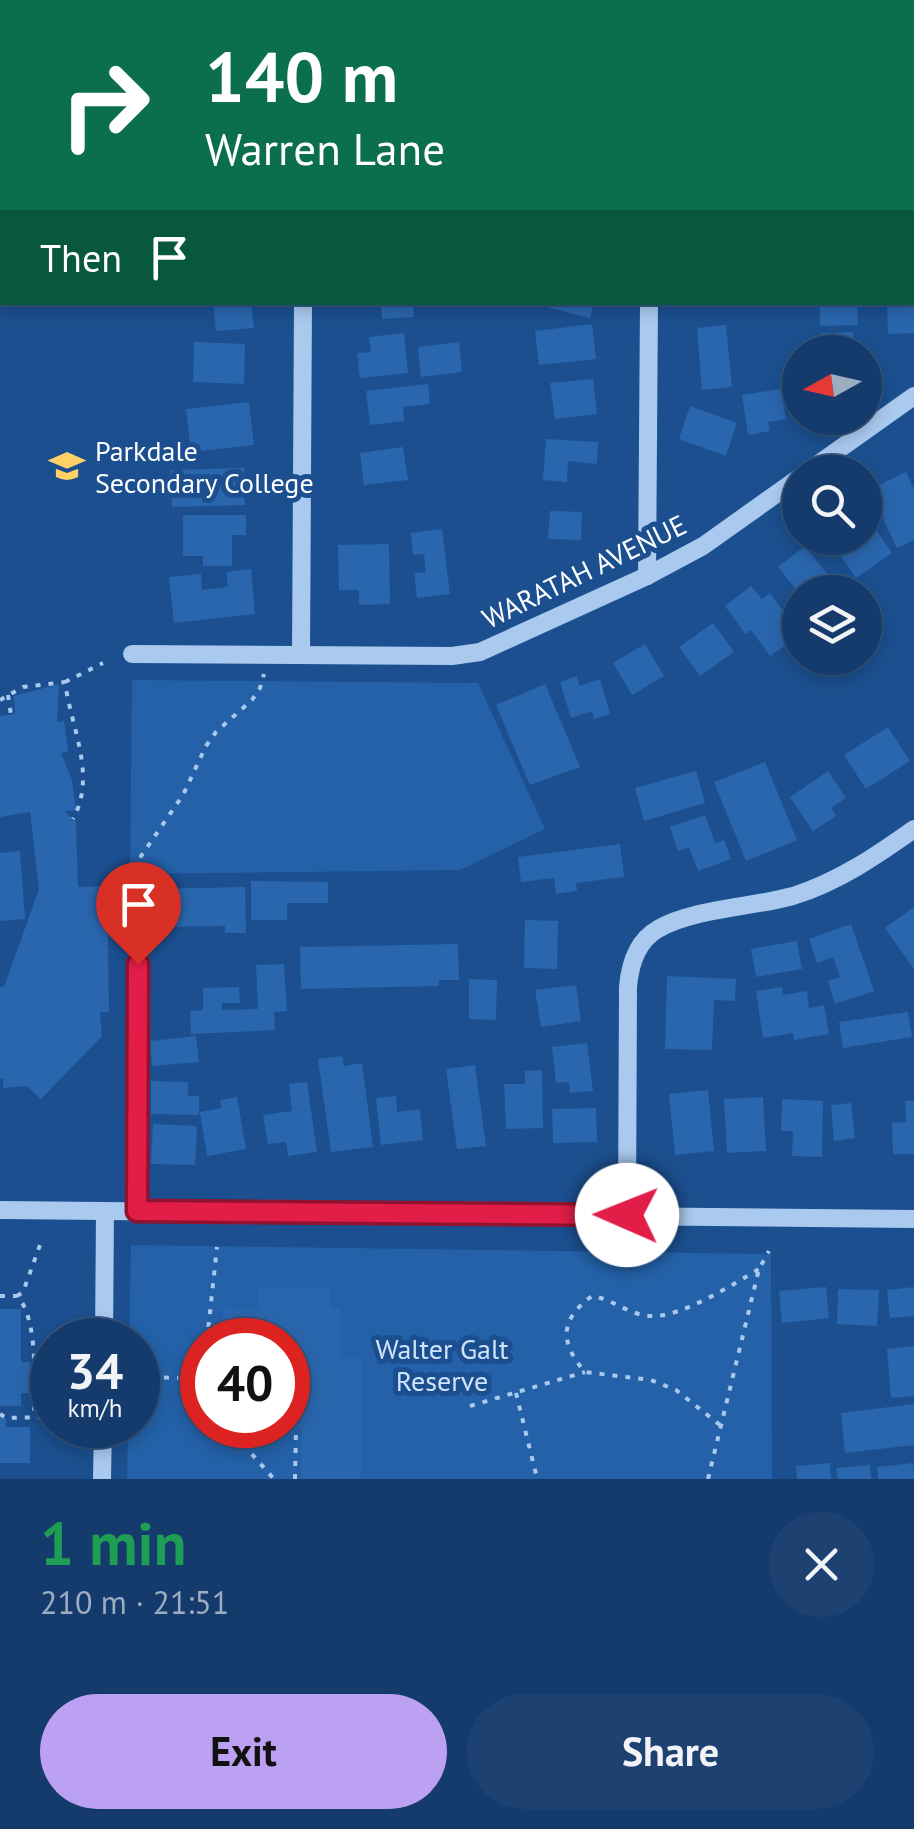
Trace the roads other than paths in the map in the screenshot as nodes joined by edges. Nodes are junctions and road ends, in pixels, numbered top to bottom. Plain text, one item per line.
1 (303, 305) edge
2 (649, 305) edge
3 (914, 396) edge
4 (831, 455) edge
5 (782, 490) edge
6 (647, 576) junction
7 (132, 654) dead end
8 (300, 655) junction
9 (914, 829) edge
10 (136, 958) road end
11 (0, 1210) edge
12 (105, 1211) junction
13 (137, 1211) junction
14 (627, 1215) junction
15 (914, 1218) edge
16 (104, 1318) edge
17 (103, 1448) edge
18 (102, 1479) edge

1 - 8 street
2 - 6 street
3 - 4 street
5 - 6 street, WARATAH AVENUE
6 - 8 street, WARATAH AVENUE
7 - 8 street, WARATAH AVENUE
9 - 14 street
10 - 13 street
11 - 12 street
12 - 13 street
12 - 16 street
13 - 14 street
14 - 15 street
17 - 18 street

